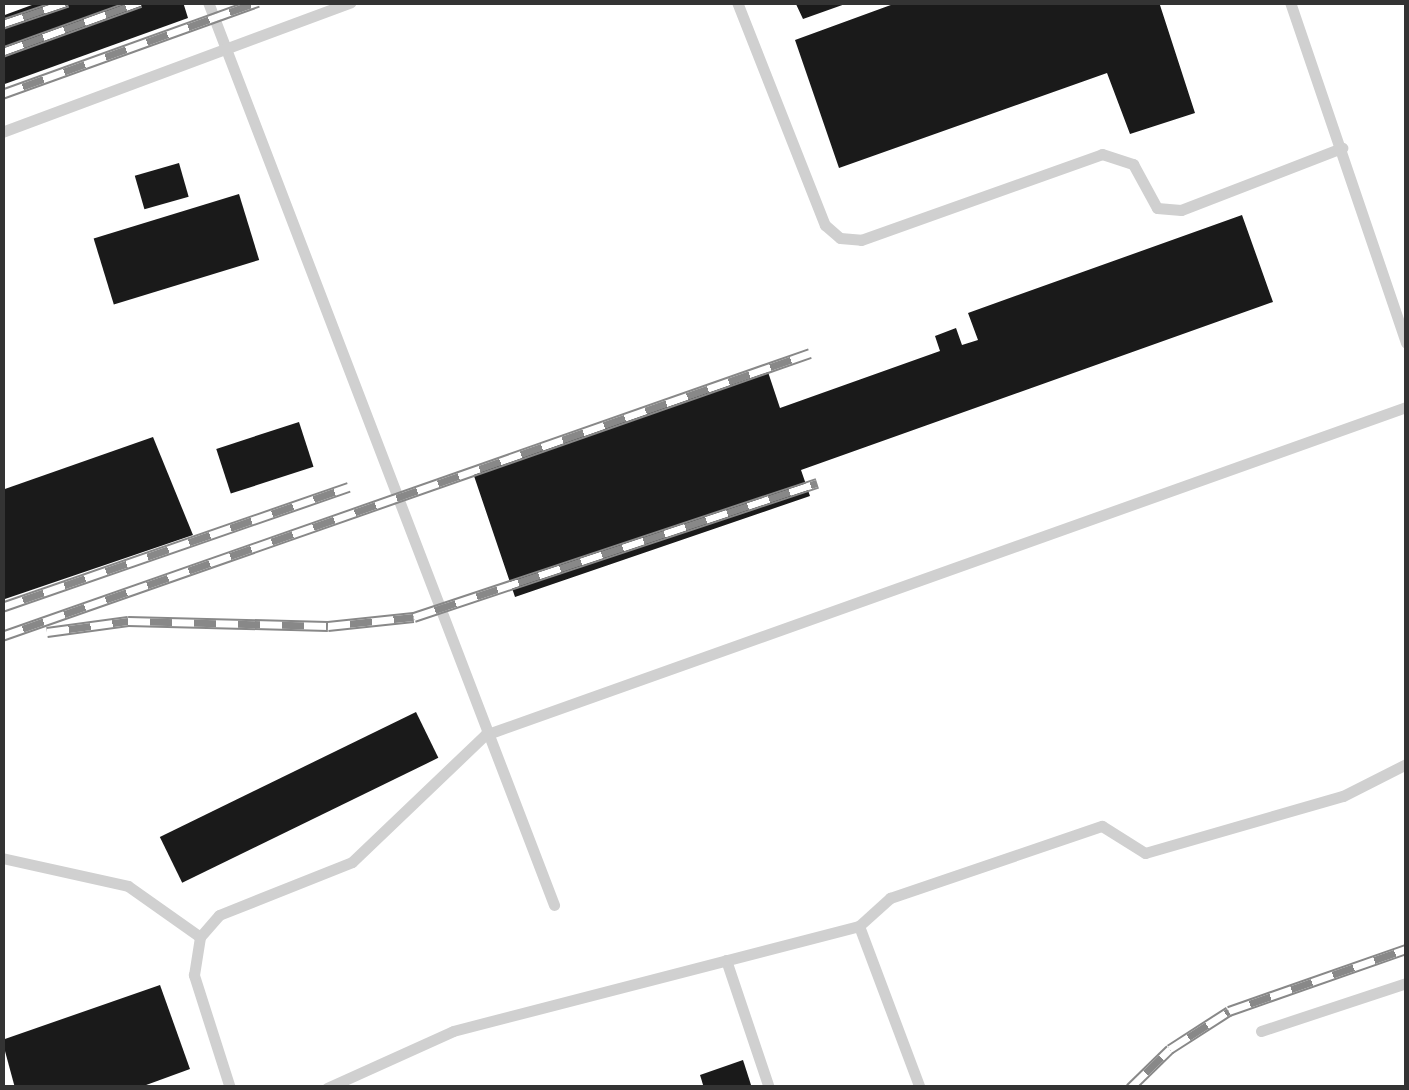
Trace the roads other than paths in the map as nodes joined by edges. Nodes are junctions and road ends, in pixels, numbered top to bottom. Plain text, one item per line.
1 (208, 2) edge
2 (350, 2) edge
3 (737, 2) edge
4 (1290, 2) edge
5 (226, 50) junction
6 (2, 132) edge
7 (1342, 148) junction
8 (1406, 342) edge
9 (1406, 407) edge
10 (485, 735) junction
11 (1406, 764) edge
12 (2, 858) edge
13 (554, 905) dead end
14 (859, 926) junction
15 (200, 937) junction
16 (726, 960) junction
17 (1406, 984) edge
18 (1260, 1031) dead end
19 (230, 1088) edge
20 (327, 1088) edge
21 (769, 1088) edge
22 (920, 1088) edge

1 - 5 lane
2 - 5 lane
3 - 7 lane
4 - 7 lane
5 - 6 lane
5 - 10 lane
7 - 8 lane
9 - 10 lane
10 - 13 lane
10 - 15 lane
11 - 14 lane
12 - 15 lane
14 - 16 lane
14 - 22 lane
15 - 19 lane
16 - 20 lane
16 - 21 lane
17 - 18 lane

